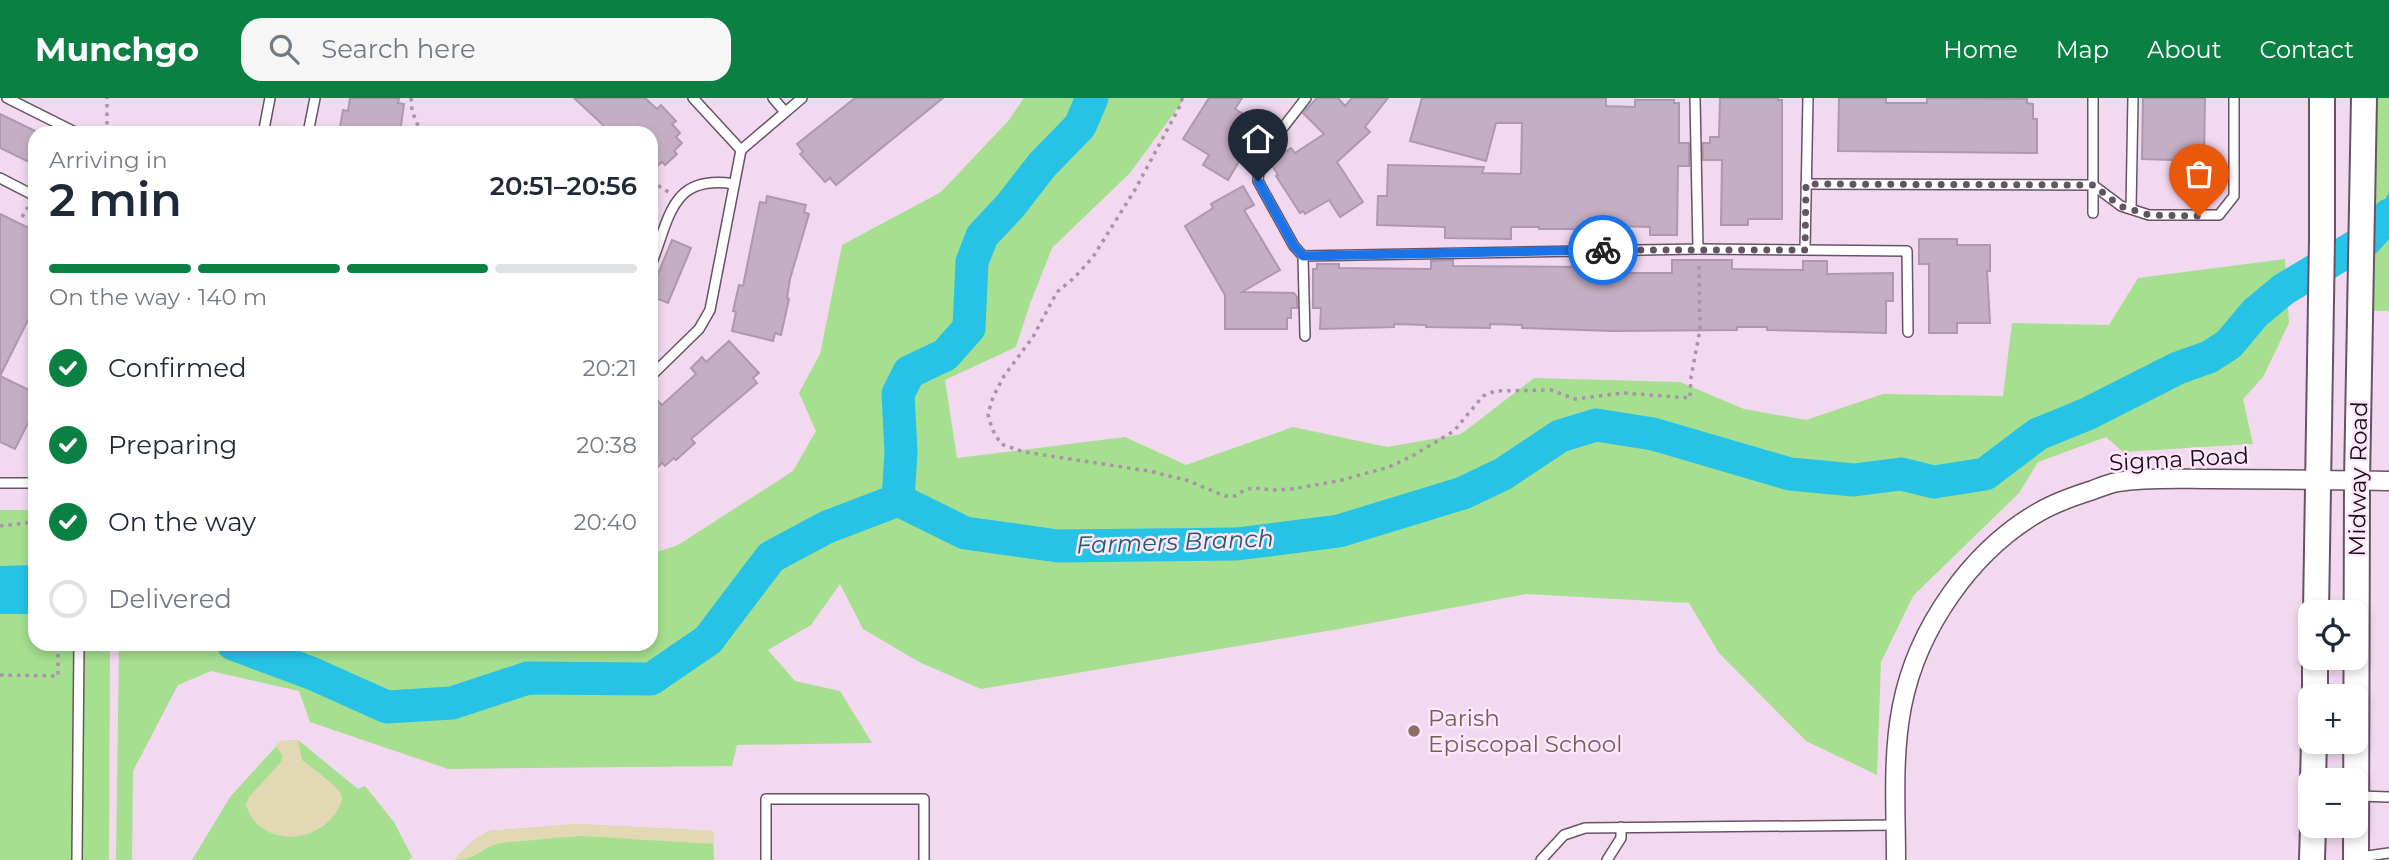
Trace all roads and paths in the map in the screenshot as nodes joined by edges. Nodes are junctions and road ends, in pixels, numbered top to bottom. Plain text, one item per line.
1 (7, 98) edge
2 (107, 98) edge
3 (270, 98) edge
4 (315, 98) edge
5 (411, 98) edge
6 (694, 98) edge
7 (773, 98) edge
8 (802, 98) edge
9 (1182, 98) edge
10 (1306, 98) edge
11 (1695, 98) edge
12 (1808, 98) edge
13 (2093, 98) edge
14 (2133, 98) edge
15 (2234, 98) edge
16 (2322, 98) edge
17 (2364, 98) edge
18 (785, 112) junction
19 (63, 126) edge
20 (107, 126) edge
21 (265, 126) edge
22 (309, 126) edge
23 (418, 126) edge
24 (741, 150) junction
25 (0, 178) edge
26 (734, 184) junction
27 (1806, 184) junction
28 (658, 185) edge
29 (2093, 185) junction
30 (28, 192) edge
31 (680, 198) junction
32 (28, 208) edge
33 (2131, 209) junction
34 (2093, 213) dead end
35 (22, 217) dead end
36 (658, 247) edge
37 (1698, 249) junction
38 (1805, 250) junction
39 (1303, 256) junction
40 (1908, 332) dead end
41 (1305, 336) dead end
42 (658, 369) edge
43 (2317, 480) junction
44 (2357, 480) junction
45 (2389, 481) edge
46 (0, 483) edge
47 (28, 483) edge
48 (28, 523) edge
49 (0, 526) edge
50 (2316, 600) edge
51 (58, 651) edge
52 (79, 651) edge
53 (0, 675) edge
54 (2356, 768) edge
55 (2368, 796) edge
56 (2389, 797) edge
57 (1896, 825) junction
58 (1621, 827) junction
59 (2313, 838) edge
60 (2356, 838) edge
61 (2389, 853) edge
62 (2356, 859) edge
63 (77, 860) edge
64 (766, 860) edge
65 (924, 860) edge
66 (1541, 860) edge
67 (1607, 860) edge
68 (1896, 860) edge
69 (2312, 860) edge

1 - 19 lane
2 - 20 path
3 - 21 lane
4 - 22 lane
5 - 23 path
6 - 24 lane
7 - 18 lane
8 - 18 lane
9 - 37 path
10 - 39 lane
11 - 37 lane
12 - 27 lane
13 - 29 lane
14 - 33 lane
15 - 33 lane
16 - 43 main road, Midway Road
17 - 44 main road, Midway Road
18 - 24 lane
24 - 26 lane
25 - 30 lane
26 - 31 lane
26 - 42 lane
27 - 29 lane
27 - 38 lane
28 - 31 path
29 - 33 lane
29 - 34 lane
31 - 36 lane
32 - 35 path
37 - 38 lane
37 - 39 lane
38 - 40 lane
39 - 41 lane
43 - 44 street, Sigma Road
43 - 50 main road, Midway Road
43 - 57 street, Sigma Road
44 - 45 street, Sigma Road
44 - 54 main road, Midway Road
46 - 47 lane
48 - 49 path
51 - 53 path
52 - 63 lane
55 - 56 lane
57 - 58 lane
57 - 68 street, Sigma Road
58 - 66 lane
58 - 67 lane
59 - 69 main road
60 - 62 main road, Midway Road
61 - 62 lane
64 - 65 lane

